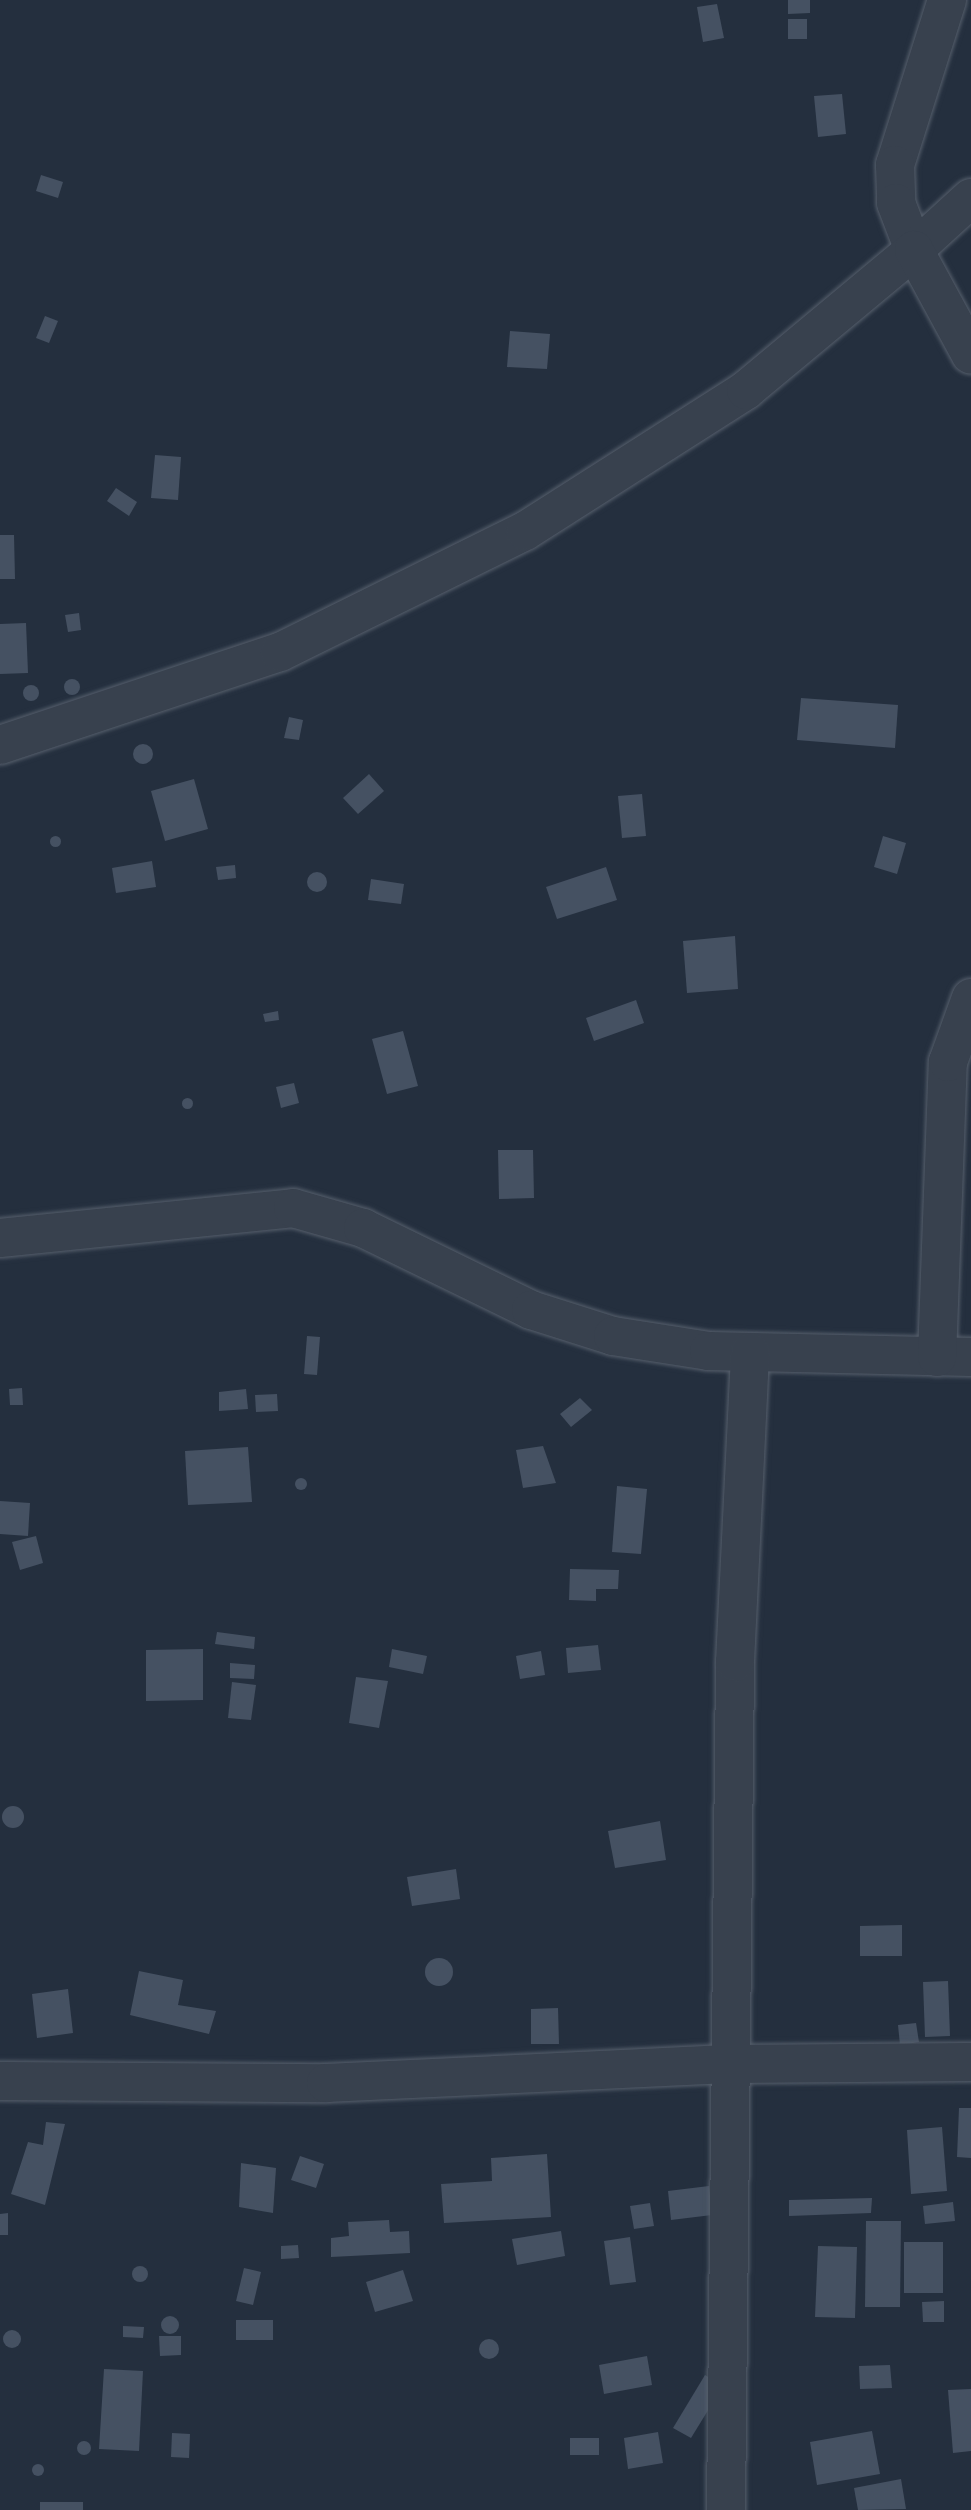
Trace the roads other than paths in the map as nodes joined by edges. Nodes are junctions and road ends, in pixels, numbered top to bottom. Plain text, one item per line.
1 (947, 0) edge
2 (971, 198) edge
3 (914, 250) junction
4 (971, 355) edge
5 (0, 746) edge
6 (971, 998) edge
7 (0, 1238) edge
8 (750, 1352) junction
9 (954, 1357) edge
10 (971, 2062) edge
11 (733, 2064) junction
12 (0, 2080) edge
13 (726, 2510) edge

1 - 3 street
2 - 3 street
3 - 4 street
3 - 5 street
6 - 9 street
7 - 8 street
8 - 9 street
8 - 11 street
10 - 11 street
11 - 12 street
11 - 13 street

